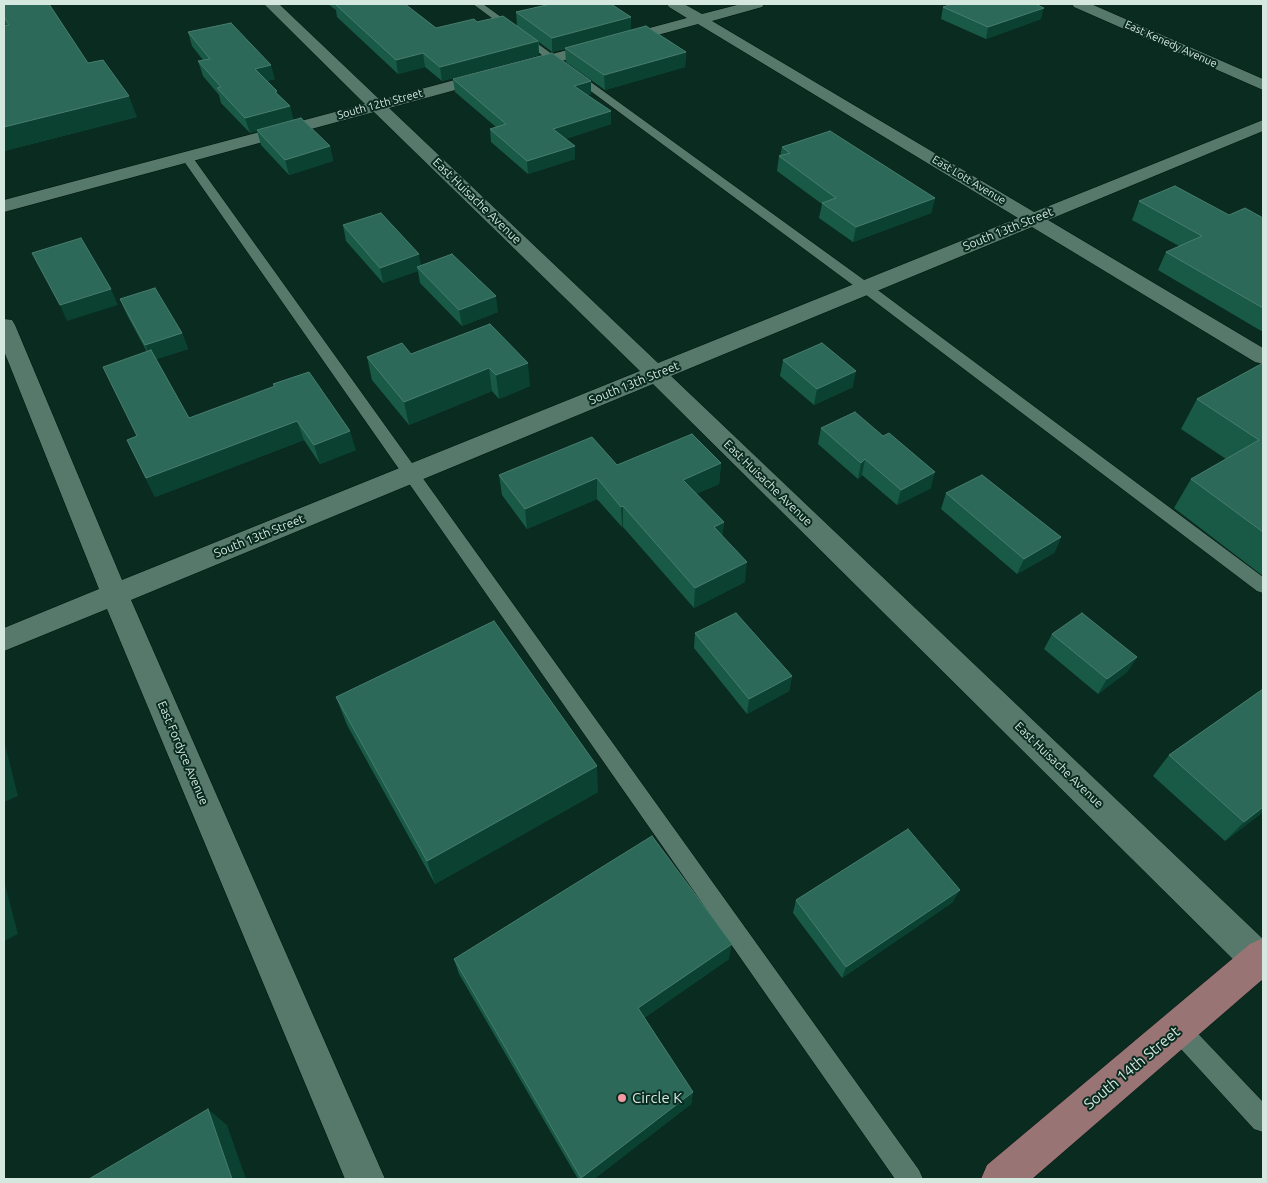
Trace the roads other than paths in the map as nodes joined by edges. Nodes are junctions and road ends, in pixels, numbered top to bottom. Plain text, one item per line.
1 (271, 4) edge
2 (478, 4) edge
3 (674, 4) edge
4 (757, 4) edge
5 (1078, 4) edge
6 (700, 20) junction
7 (551, 59) junction
8 (1263, 85) edge
9 (377, 105) junction
10 (1263, 125) edge
11 (187, 157) junction
12 (4, 206) edge
13 (1034, 219) junction
14 (866, 288) junction
15 (4, 325) edge
16 (1263, 357) edge
17 (656, 374) junction
18 (411, 474) junction
19 (1263, 586) edge
20 (115, 594) junction
21 (4, 640) edge
22 (1262, 959) edge
23 (1178, 1029) junction
24 (1263, 1120) edge
25 (1010, 1176) edge
26 (365, 1179) edge
27 (910, 1179) edge

1 - 9 street, East Huisache Avenue
2 - 7 lane
3 - 6 street, East Lott Avenue
4 - 6 street, South 12th Street
5 - 8 street, East Kenedy Avenue
6 - 7 street, South 12th Street
6 - 13 street, East Lott Avenue
7 - 9 street, South 12th Street
7 - 14 lane
9 - 11 street, South 12th Street
9 - 17 street, East Huisache Avenue
10 - 13 street, South 13th Street
11 - 12 street, South 12th Street
11 - 18 lane
13 - 14 street, South 13th Street
13 - 16 street, East Lott Avenue
14 - 17 street, South 13th Street
14 - 19 lane
15 - 20 street, East Fordyce Avenue
17 - 18 street, South 13th Street
17 - 22 street, East Huisache Avenue
18 - 20 street, South 13th Street
18 - 27 lane
20 - 21 street, South 13th Street
20 - 26 street, East Fordyce Avenue
22 - 23 main road, South 14th Street
23 - 24 lane
23 - 25 main road, South 14th Street

